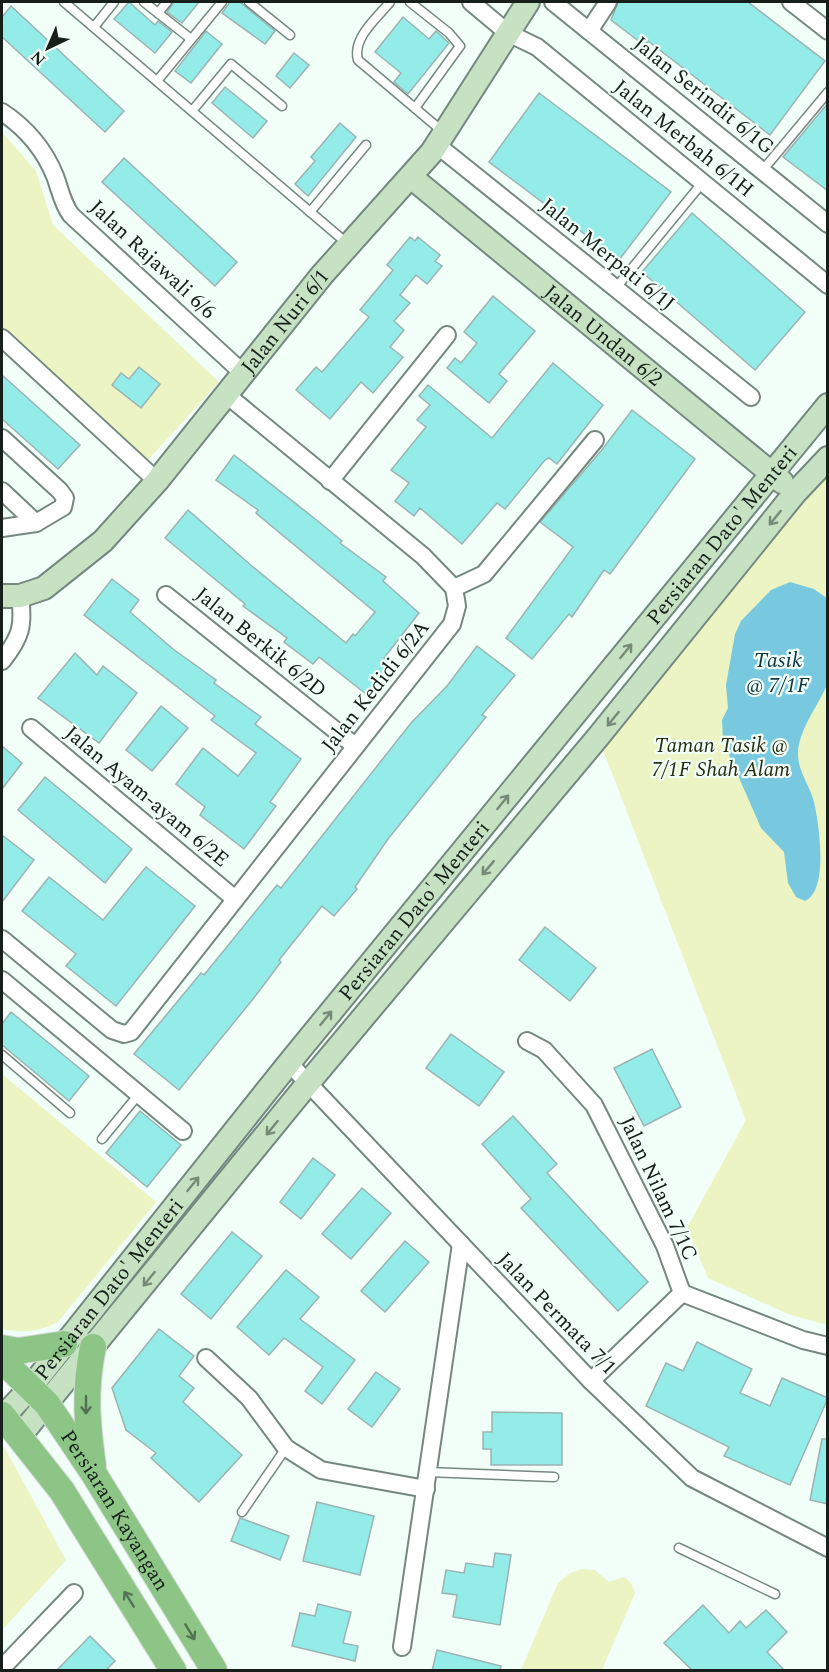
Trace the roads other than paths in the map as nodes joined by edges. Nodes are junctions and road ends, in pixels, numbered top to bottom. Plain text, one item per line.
1 (64, 2) edge
2 (114, 2) edge
3 (144, 2) edge
4 (167, 2) edge
5 (222, 2) edge
6 (249, 2) edge
7 (390, 2) edge
8 (410, 2) edge
9 (471, 2) edge
10 (528, 2) edge
11 (553, 2) edge
12 (608, 2) edge
13 (792, 2) edge
14 (158, 13) junction
15 (94, 27) junction
16 (589, 31) junction
17 (828, 31) edge
18 (508, 33) junction
19 (290, 35) dead end
20 (191, 39) junction
21 (157, 81) junction
22 (828, 92) edge
23 (282, 106) dead end
24 (415, 108) junction
25 (192, 111) junction
26 (2, 112) edge
27 (441, 140) junction
28 (366, 146) dead end
29 (762, 171) junction
30 (411, 177) junction
31 (703, 183) junction
32 (310, 212) junction
33 (828, 224) edge
34 (349, 245) junction
35 (828, 285) edge
36 (615, 289) junction
37 (447, 335) dead end
38 (2, 338) edge
39 (244, 374) junction
40 (228, 396) junction
41 (751, 397) dead end
42 (828, 405) edge
43 (2, 438) edge
44 (595, 440) dead end
45 (828, 458) edge
46 (772, 474) junction
47 (157, 481) junction
48 (330, 481) junction
49 (2, 491) edge
50 (795, 493) junction
51 (36, 524) junction
52 (2, 528) edge
53 (454, 588) junction
54 (166, 595) dead end
55 (11, 596) edge
56 (2, 661) edge
57 (31, 728) dead end
58 (356, 746) junction
59 (235, 899) junction
60 (2, 939) edge
61 (2, 980) edge
62 (527, 1041) dead end
63 (2, 1055) edge
64 (289, 1063) junction
65 (309, 1082) junction
66 (139, 1094) junction
67 (70, 1113) dead end
68 (183, 1131) dead end
69 (102, 1139) dead end
70 (461, 1244) junction
71 (682, 1293) junction
72 (64, 1344) junction
73 (828, 1346) edge
74 (93, 1347) junction
75 (2, 1348) edge
76 (206, 1358) dead end
77 (2, 1360) edge
78 (591, 1382) junction
79 (38, 1396) junction
80 (8, 1423) edge
81 (286, 1448) junction
82 (94, 1474) junction
83 (554, 1477) dead end
84 (427, 1481) junction
85 (242, 1512) dead end
86 (679, 1548) dead end
87 (828, 1548) edge
88 (74, 1593) dead end
89 (775, 1594) dead end
90 (402, 1647) dead end
91 (2, 1668) edge
92 (173, 1671) edge
93 (214, 1671) edge

1 - 15 lane
2 - 15 lane
3 - 14 lane
4 - 14 lane
5 - 20 lane
6 - 19 lane
7 - 24 lane
8 - 24 lane
9 - 18 street, Jalan Merbah 6/1H
10 - 18 main road, Jalan Nuri 6/1
11 - 16 street, Jalan Serindit 6/1G
12 - 16 street
13 - 17 street
14 - 20 lane
15 - 21 lane
16 - 29 street, Jalan Serindit 6/1G
18 - 27 main road, Jalan Nuri 6/1
18 - 31 street, Jalan Merbah 6/1H
20 - 21 lane
21 - 25 lane
22 - 29 lane
23 - 25 lane
24 - 27 lane
25 - 32 lane
26 - 39 street, Jalan Rajawali 6/6
27 - 30 main road, Jalan Nuri 6/1
27 - 36 street, Jalan Merpati 6/1J
28 - 32 lane
29 - 33 street, Jalan Serindit 6/1G
30 - 34 main road, Jalan Nuri 6/1
30 - 46 main road, Jalan Undan 6/2
31 - 35 street, Jalan Merbah 6/1H
31 - 36 lane
32 - 34 lane
34 - 39 main road, Jalan Nuri 6/1
36 - 41 street, Jalan Merpati 6/1J
37 - 48 street
38 - 47 street
39 - 40 main road, Jalan Nuri 6/1
40 - 47 main road, Jalan Nuri 6/1
40 - 48 street
42 - 46 main road, Persiaran Dato' Menteri
43 - 51 street
44 - 53 street
45 - 50 main road, Persiaran Dato' Menteri
46 - 50 main road, Jalan Undan 6/2
64 -> 46 main road, Persiaran Dato' Menteri
47 - 55 main road, Jalan Nuri 6/1
48 - 53 street
49 - 51 street
50 -> 65 main road, Persiaran Dato' Menteri
51 - 52 street
53 - 58 street, Jalan Kedidi 6/2A
54 - 58 street, Jalan Berkik 6/2D
55 - 56 street
57 - 59 street, Jalan Ayam-ayam 6/2E
58 - 59 street, Jalan Kedidi 6/2A
59 - 60 street, Jalan Kedidi 6/2A
61 - 66 street
62 - 71 street, Jalan Nilam 7/1C
63 - 67 lane
64 - 65 street, Jalan Permata 7/1
72 -> 64 main road, Persiaran Dato' Menteri
65 - 70 street, Jalan Permata 7/1
65 -> 74 main road, Persiaran Dato' Menteri
66 - 68 street
66 - 69 lane
70 - 78 street, Jalan Permata 7/1
70 - 84 street
71 - 73 street
71 - 78 street, Jalan Nilam 7/1C
72 - 75 main road
72 - 79 main road, Persiaran Dato' Menteri
74 - 79 main road, Persiaran Dato' Menteri
74 -> 82 main road
76 - 81 street
77 - 79 main road, Persiaran Kayangan
78 - 87 street, Jalan Permata 7/1
79 - 80 main road, Persiaran Dato' Menteri
79 - 82 main road, Persiaran Kayangan
92 -> 80 main road, Persiaran Kayangan
81 - 84 street
81 - 85 lane
82 -> 93 main road, Persiaran Kayangan
83 - 84 lane
84 - 90 street
86 - 89 lane
88 - 91 street

